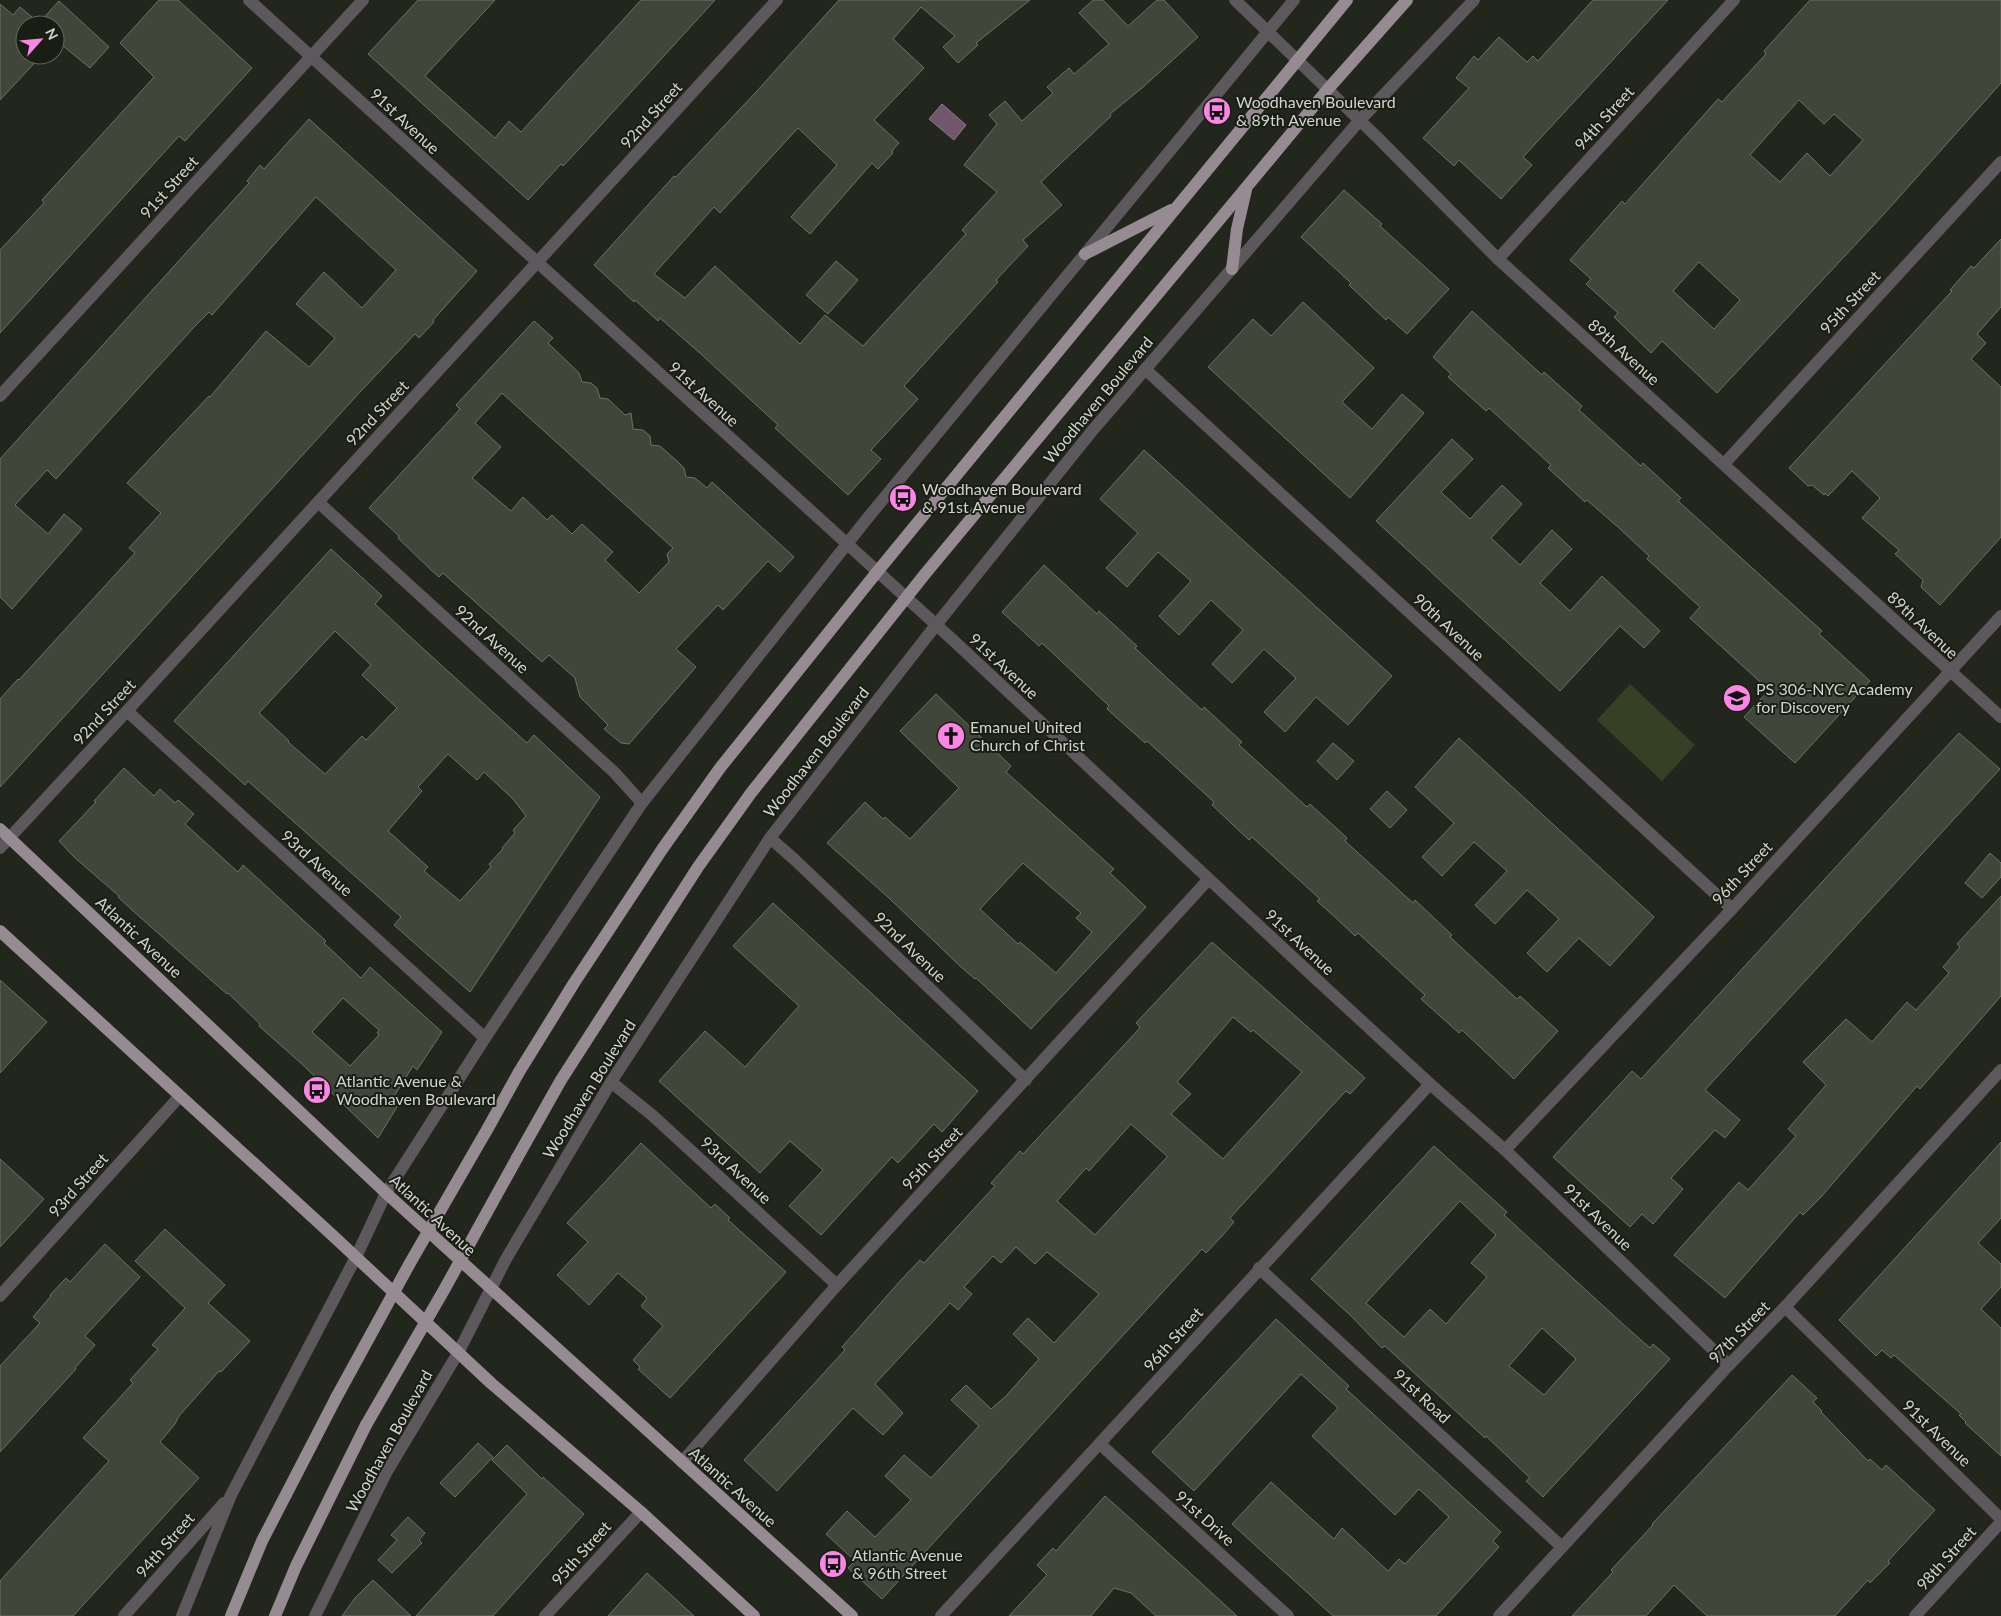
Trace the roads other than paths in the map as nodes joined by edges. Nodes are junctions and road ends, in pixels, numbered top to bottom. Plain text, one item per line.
1 (249, 0) edge
2 (363, 0) edge
3 (777, 0) edge
4 (1235, 0) edge
5 (1294, 0) edge
6 (1347, 0) edge
7 (1407, 0) edge
8 (1474, 0) edge
9 (1734, 0) edge
10 (1269, 32) junction
11 (311, 57) junction
12 (1298, 59) junction
13 (1328, 89) junction
14 (1360, 120) junction
15 (2001, 162) edge
16 (1246, 188) junction
17 (1176, 207) junction
18 (1085, 254) junction
19 (1498, 258) junction
20 (536, 264) junction
21 (1232, 269) junction
22 (1145, 369) junction
23 (0, 396) edge
24 (1724, 464) junction
25 (318, 502) junction
26 (846, 544) junction
27 (877, 572) junction
28 (906, 597) junction
29 (2001, 616) edge
30 (936, 625) junction
31 (1949, 672) junction
32 (127, 711) junction
33 (2001, 717) edge
34 (642, 803) junction
35 (0, 829) edge
36 (10, 838) junction
37 (770, 838) junction
38 (0, 848) edge
39 (1208, 880) junction
40 (1732, 909) junction
41 (0, 931) edge
42 (485, 1038) junction
43 (2001, 1070) edge
44 (1026, 1080) junction
45 (610, 1082) junction
46 (1430, 1084) junction
47 (180, 1096) junction
48 (1505, 1150) junction
49 (386, 1193) junction
50 (356, 1257) junction
51 (1260, 1268) junction
52 (837, 1285) junction
53 (489, 1289) junction
54 (0, 1296) edge
55 (1785, 1307) junction
56 (458, 1353) junction
57 (1729, 1365) junction
58 (1100, 1444) junction
59 (682, 1462) junction
60 (231, 1495) junction
61 (641, 1512) junction
62 (2001, 1521) edge
63 (1562, 1547) junction
64 (124, 1616) edge
65 (182, 1616) edge
66 (231, 1616) edge
67 (275, 1616) edge
68 (315, 1616) edge
69 (545, 1616) edge
70 (754, 1616) edge
71 (852, 1616) edge
72 (941, 1616) edge
73 (1288, 1616) edge
74 (1498, 1616) edge
75 (1915, 1616) edge

1 - 11 street, 91st Avenue
2 - 11 street, 91st Street
3 - 20 street, 92nd Street
4 - 10 street, 89th Avenue
5 - 10 street
6 - 12 main road
7 - 13 main road, Woodhaven Boulevard
8 - 14 street, Woodhaven Boulevard
9 - 19 street, 94th Street
10 - 12 street, 89th Avenue
10 - 18 street
11 - 20 street, 91st Avenue
11 - 23 street, 91st Street
12 - 13 street, 89th Avenue
12 - 17 main road
13 - 14 street, 89th Avenue
13 - 16 main road, Woodhaven Boulevard
14 - 19 street, 89th Avenue
14 - 21 street, Woodhaven Boulevard
15 - 24 street, 95th Street
16 - 21 main road
16 - 28 main road, Woodhaven Boulevard
17 - 18 main road
17 - 27 main road
18 - 26 street
19 - 24 street, 89th Avenue
20 - 25 street, 92nd Street
20 - 26 street, 91st Avenue
21 - 22 street, Woodhaven Boulevard
22 - 30 street, Woodhaven Boulevard
22 - 40 street, 90th Avenue
24 - 31 street, 89th Avenue
25 - 32 street, 92nd Street
25 - 34 street, 92nd Avenue
26 - 27 street, 91st Avenue
26 - 34 street
27 - 28 street, 91st Avenue
27 - 66 main road, bridge
28 - 30 street, 91st Avenue
28 - 67 main road, Woodhaven Boulevard, bridge
29 - 31 street, 96th Street
30 - 37 street, Woodhaven Boulevard
30 - 39 street, 91st Avenue
31 - 33 street, 89th Avenue
31 - 40 street, 96th Street
32 - 36 street, 92nd Street
32 - 42 street, 93rd Avenue
34 - 42 street
35 - 36 main road, Atlantic Avenue
36 - 38 street, 92nd Street
36 - 49 main road, Atlantic Avenue
37 - 44 street, 92nd Avenue
37 - 45 street, Woodhaven Boulevard
39 - 44 street, 95th Street
39 - 46 street, 91st Avenue
40 - 48 street, 96th Street
41 - 47 main road
42 - 49 street
43 - 55 street, 97th Street
44 - 52 street, 95th Street
45 - 52 street, 93rd Avenue
45 - 53 street, Woodhaven Boulevard
46 - 48 street, 91st Avenue
46 - 51 street, 96th Street
47 - 50 main road
47 - 54 street, 93rd Street
48 - 57 street, 91st Avenue
49 - 50 street
49 - 53 main road, Atlantic Avenue
50 - 56 main road
50 - 60 street
51 - 58 street, 96th Street
51 - 63 street, 91st Road
52 - 59 street, 95th Street
53 - 56 street, Woodhaven Boulevard
53 - 59 main road, Atlantic Avenue
55 - 57 street, 97th Street
55 - 62 street, 91st Avenue
56 - 61 main road
56 - 68 street, Woodhaven Boulevard
57 - 63 street, 97th Street
58 - 72 street, 96th Street
58 - 73 street, 91st Drive
59 - 71 main road, Atlantic Avenue
60 - 64 street, 94th Street
60 - 65 street
61 - 69 street, 95th Street
61 - 70 main road
62 - 75 street, 98th Street
63 - 74 street, 97th Street

